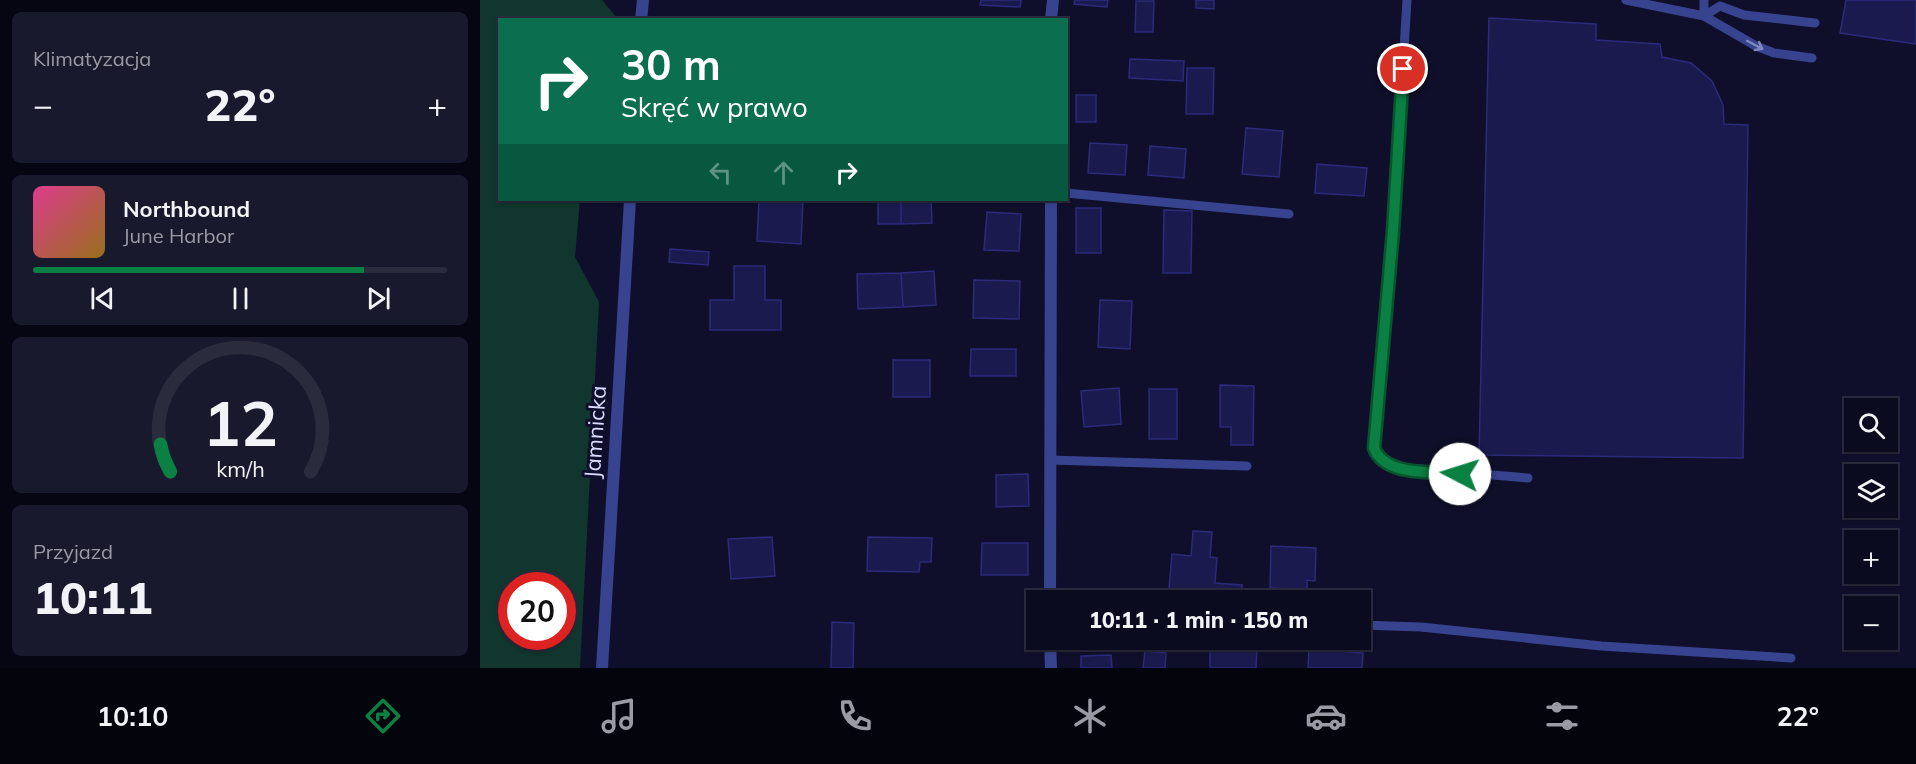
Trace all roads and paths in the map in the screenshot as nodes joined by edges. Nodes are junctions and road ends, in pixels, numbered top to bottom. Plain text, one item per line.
1 (643, 0) edge
2 (1053, 0) edge
3 (1407, 0) edge
4 (1626, 0) edge
5 (1704, 0) edge
6 (1650, 2) edge
7 (1704, 16) junction
8 (641, 18) edge
9 (1051, 18) edge
10 (1815, 22) dead end
11 (1812, 58) dead end
12 (1068, 193) edge
13 (630, 201) edge
14 (1051, 201) edge
15 (1289, 214) dead end
16 (1050, 460) junction
17 (1247, 466) dead end
18 (1528, 478) dead end
19 (1050, 590) edge
20 (1371, 625) edge
21 (1050, 650) edge
22 (1791, 658) dead end
23 (602, 668) edge
24 (1051, 668) edge

1 - 8 street
2 - 9 street
3 - 18 lane
4 - 6 lane
5 - 7 lane
6 - 7 lane
7 - 10 lane
7 -> 11 lane
12 - 15 lane
13 - 23 street, Jamnicka
14 - 16 street
16 - 17 lane
16 - 19 street
20 - 22 lane
21 - 24 street

